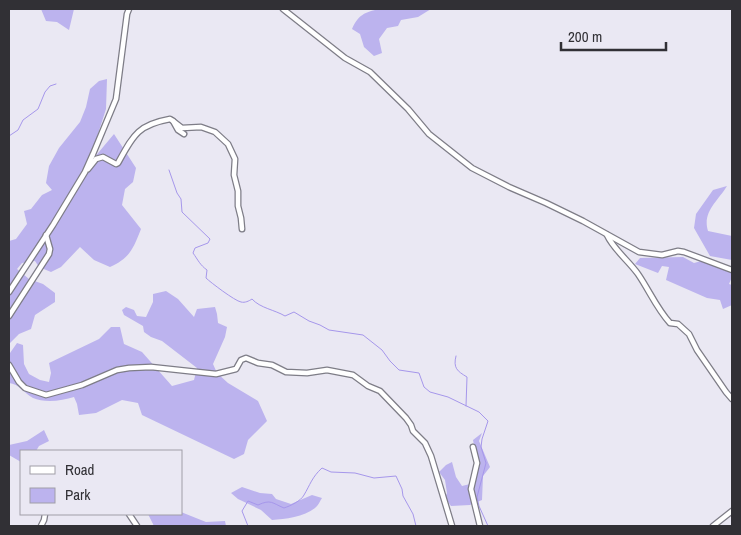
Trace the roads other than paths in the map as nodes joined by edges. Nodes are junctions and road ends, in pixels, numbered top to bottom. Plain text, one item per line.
1 (129, 9) edge
2 (283, 9) edge
3 (173, 121) junction
4 (184, 134) dead end
5 (85, 172) junction
6 (242, 229) dead end
7 (46, 235) junction
8 (607, 235) junction
9 (732, 270) edge
10 (9, 292) edge
11 (11, 308) edge
12 (9, 316) edge
13 (9, 366) edge
14 (732, 399) edge
15 (473, 448) dead end
16 (732, 511) edge
17 (130, 515) edge
18 (137, 526) edge
19 (452, 526) edge
20 (480, 526) edge
21 (713, 526) edge

1 - 5 street
2 - 8 street
3 - 4 street
3 - 5 street
3 - 6 street
5 - 7 street
7 - 10 street
7 - 11 street
8 - 9 street
8 - 14 street
11 - 12 street
13 - 19 street
15 - 20 street
16 - 21 street
17 - 18 street

